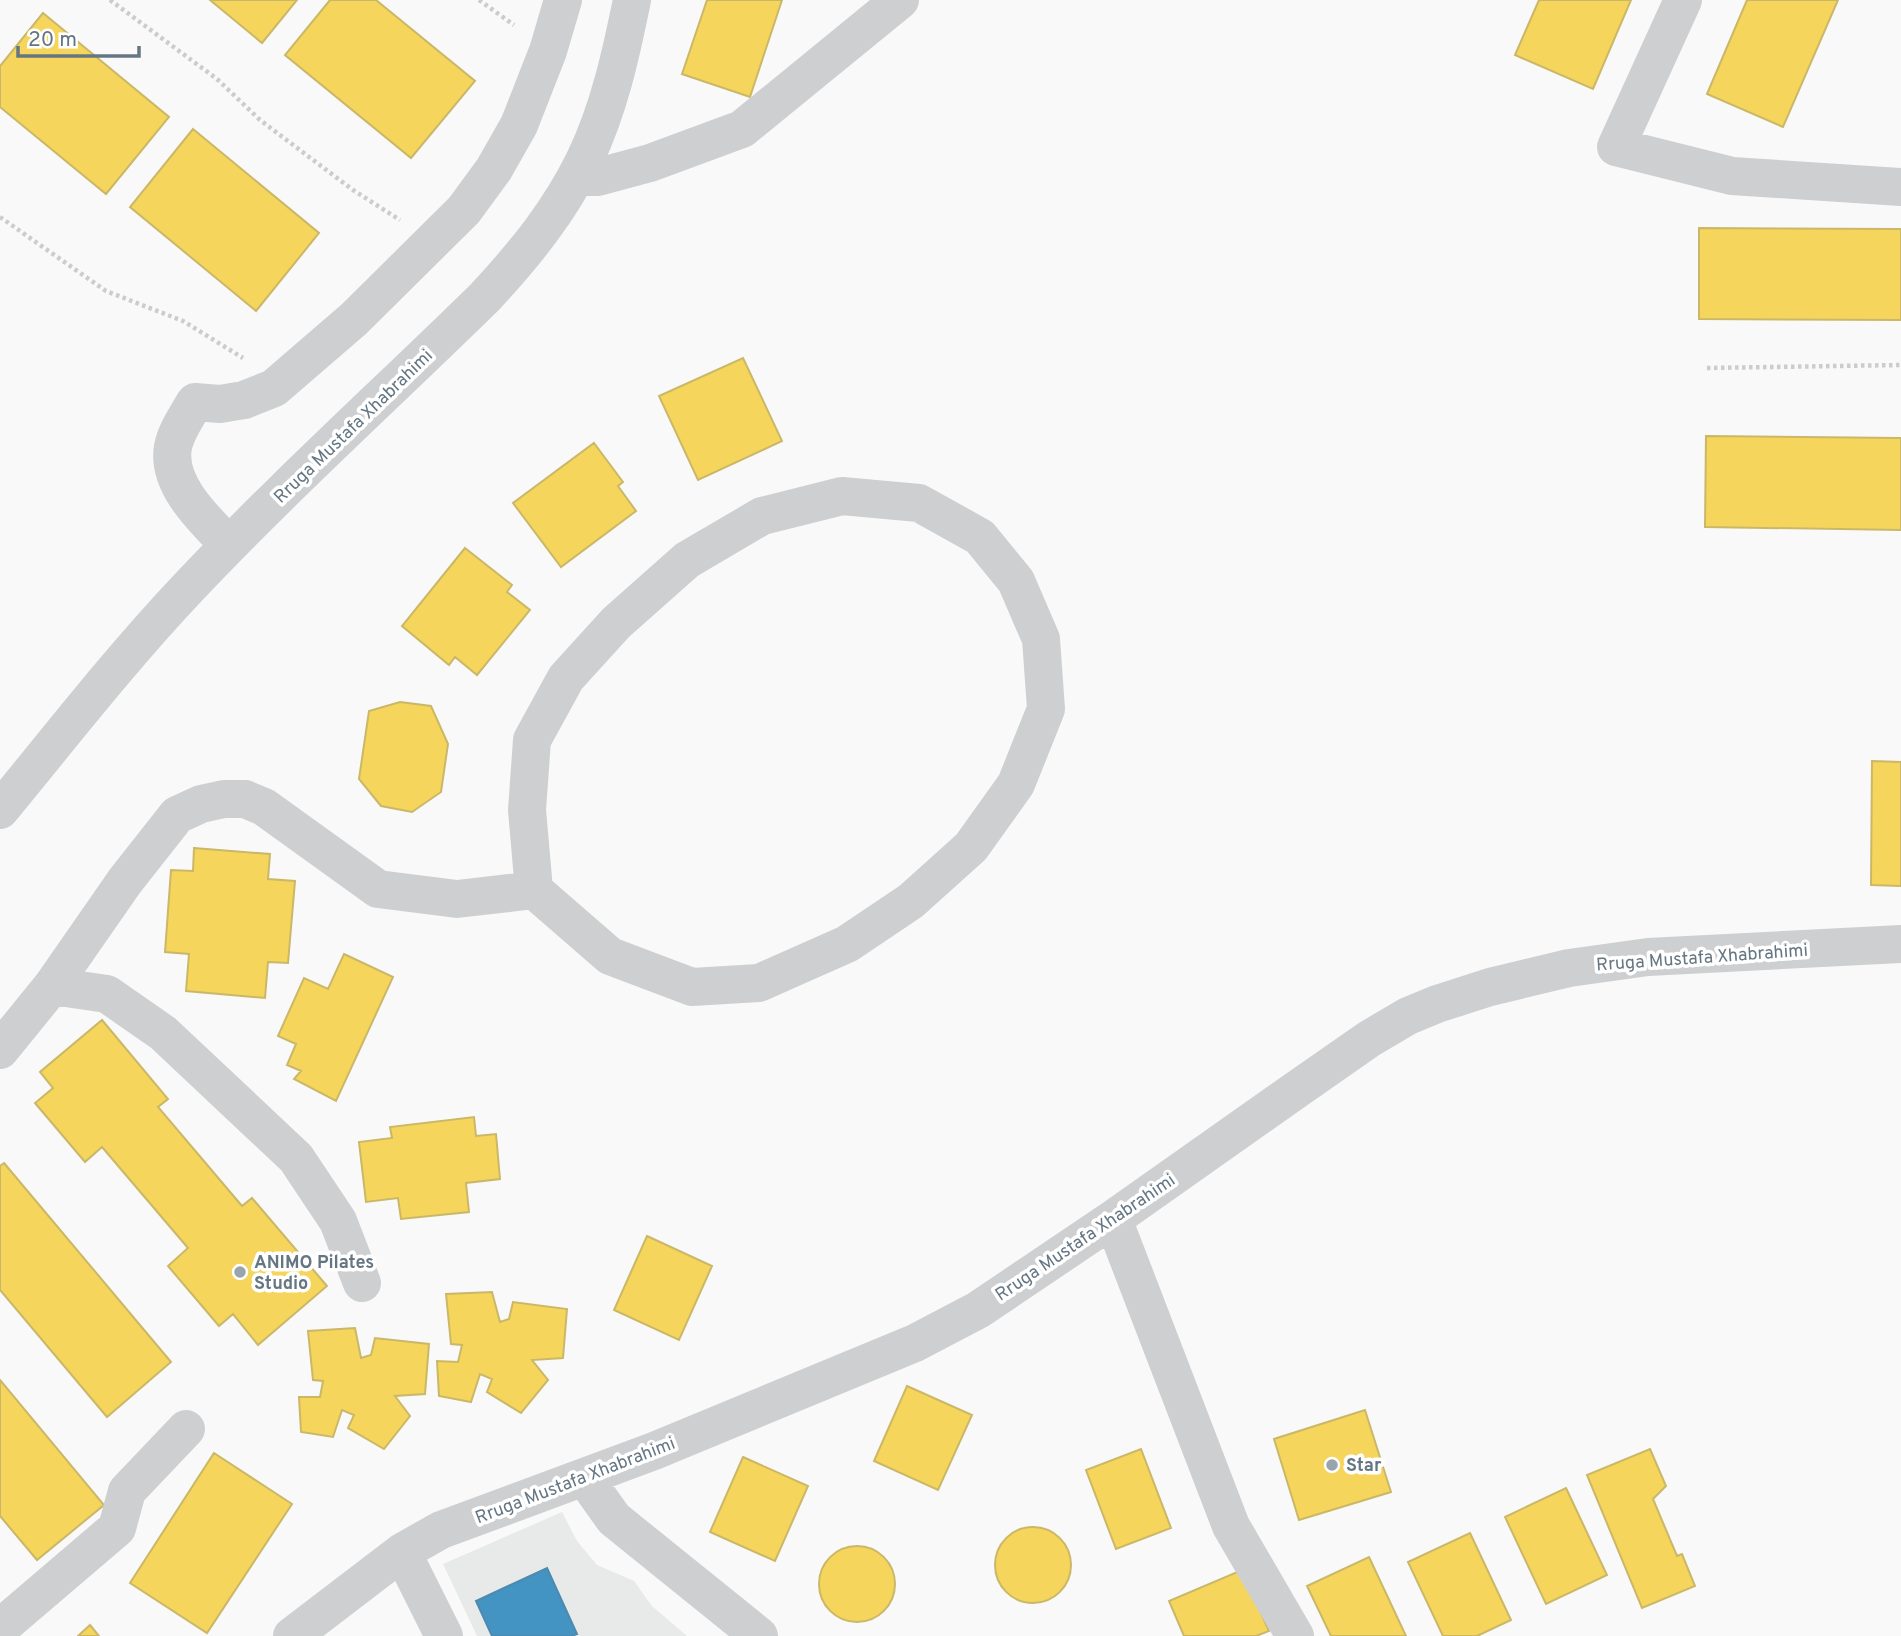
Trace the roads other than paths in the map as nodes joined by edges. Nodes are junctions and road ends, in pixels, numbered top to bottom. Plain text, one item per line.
1 (563, 0) edge
2 (632, 0) edge
3 (900, 0) edge
4 (1683, 0) edge
5 (576, 177) junction
6 (1901, 187) edge
7 (229, 545) junction
8 (0, 810) edge
9 (534, 890) junction
10 (1901, 944) edge
11 (51, 986) junction
12 (0, 1050) edge
13 (1113, 1219) junction
14 (362, 1283) dead end
15 (186, 1429) dead end
16 (584, 1477) junction
17 (402, 1552) junction
18 (0, 1628) edge
19 (292, 1636) edge
20 (444, 1636) edge
21 (759, 1636) edge
22 (1295, 1636) edge

1 - 7 street
2 - 5 street, Rruga Mustafa Xhabrahimi
3 - 5 street
4 - 6 street
5 - 7 street, Rruga Mustafa Xhabrahimi
7 - 8 street, Rruga Mustafa Xhabrahimi
9 - 9 street
9 - 11 street
10 - 13 street, Rruga Mustafa Xhabrahimi
11 - 12 street
11 - 14 street
13 - 16 street, Rruga Mustafa Xhabrahimi
13 - 22 street
15 - 18 street
16 - 17 street, Rruga Mustafa Xhabrahimi
16 - 21 street
17 - 19 street, Rruga Mustafa Xhabrahimi
17 - 20 street

